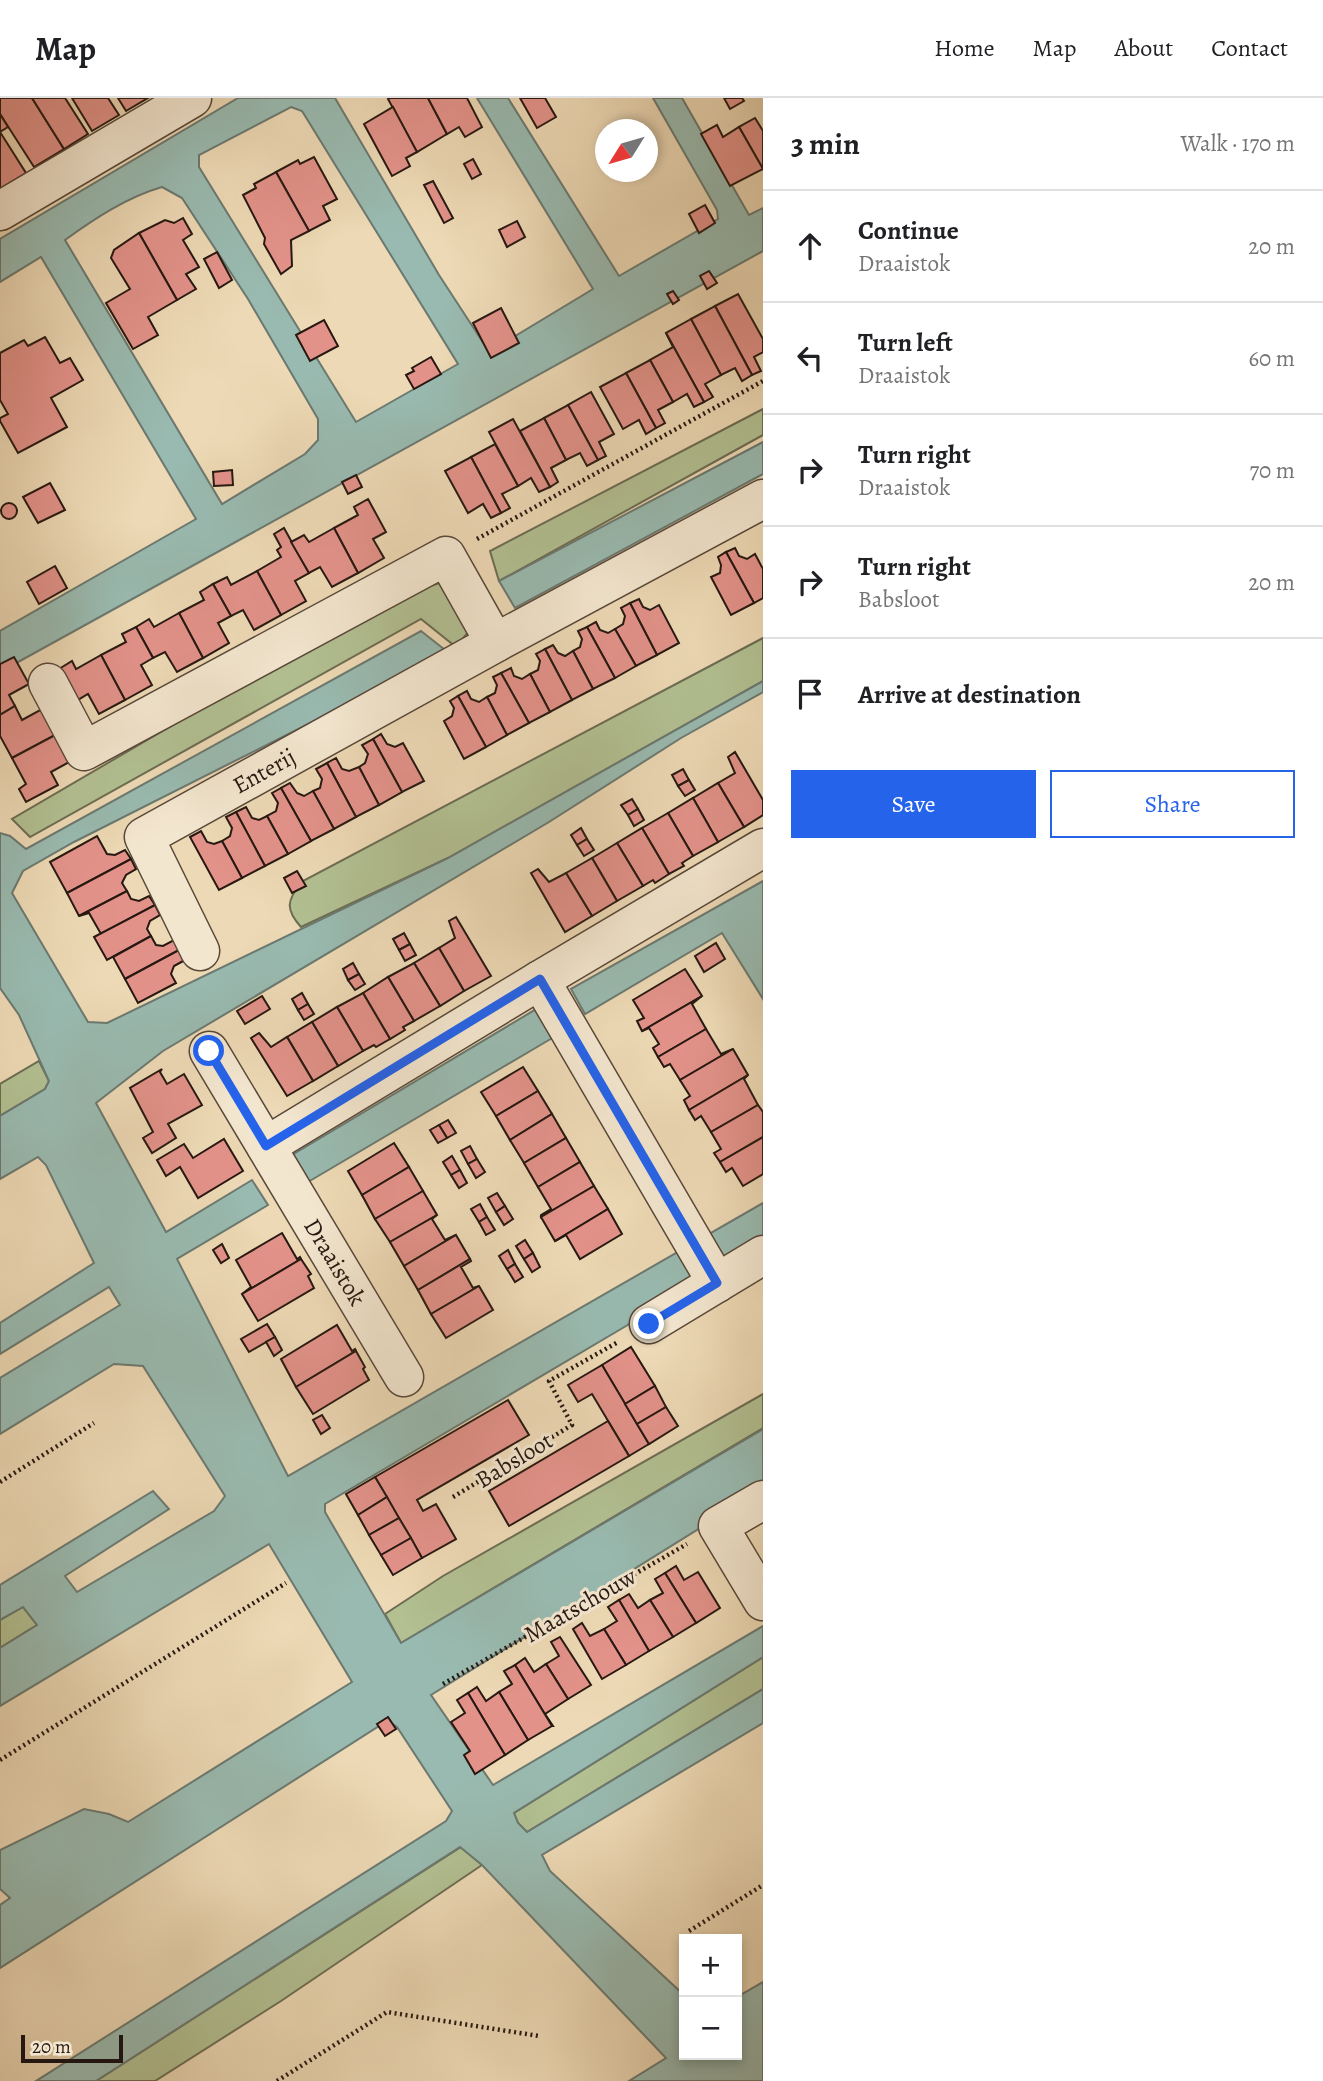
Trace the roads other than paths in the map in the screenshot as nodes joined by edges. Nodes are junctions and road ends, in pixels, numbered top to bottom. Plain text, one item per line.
1 (191, 98) edge
2 (0, 211) edge
3 (763, 499) edge
4 (495, 643) junction
5 (48, 683) dead end
6 (763, 848) edge
7 (200, 951) dead end
8 (544, 988) junction
9 (209, 1051) dead end
10 (279, 1168) junction
11 (763, 1255) edge
12 (717, 1283) junction
13 (649, 1324) road end
14 (404, 1377) dead end
15 (763, 1500) edge
16 (763, 1601) edge

1 - 2 street
3 - 4 street, Enterij
4 - 5 street
4 - 7 street, Enterij
6 - 8 street
8 - 10 street
8 - 12 street
9 - 10 street, Draaistok
10 - 14 street, Draaistok
11 - 12 street
12 - 13 street
15 - 16 street

